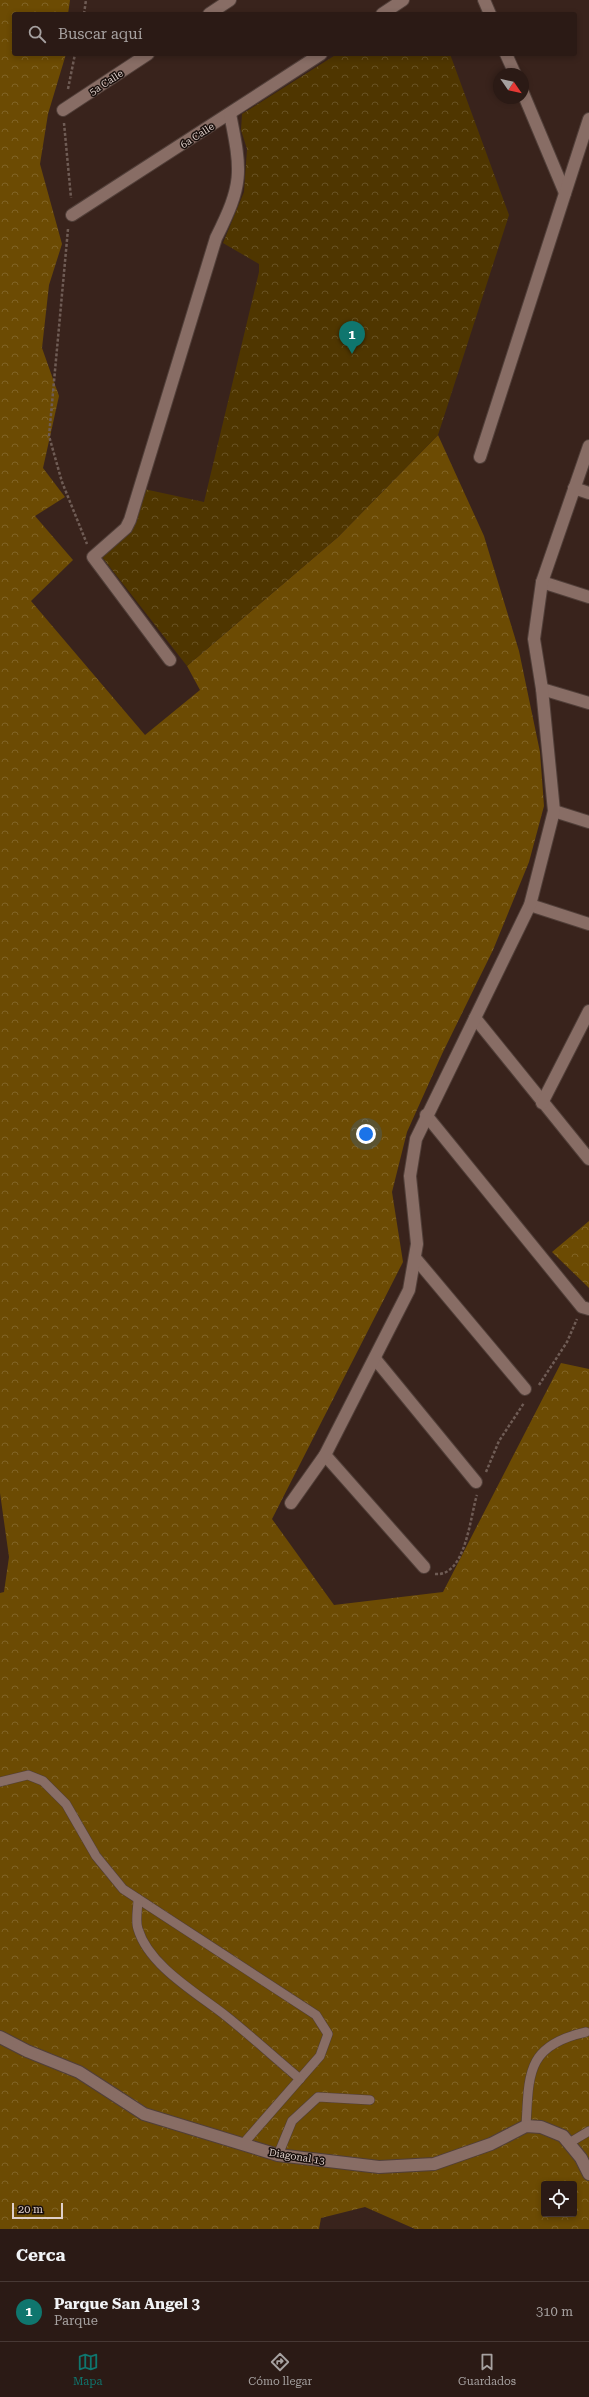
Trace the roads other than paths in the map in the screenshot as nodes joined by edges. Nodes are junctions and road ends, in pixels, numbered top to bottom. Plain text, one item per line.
1 (230, 0) edge
2 (403, 0) edge
3 (484, 0) edge
4 (211, 12) edge
5 (385, 12) edge
6 (489, 12) edge
7 (145, 56) edge
8 (318, 56) edge
9 (507, 56) edge
10 (512, 68) edge
11 (528, 104) edge
12 (63, 110) road end
13 (230, 114) junction
14 (589, 119) edge
15 (565, 193) junction
16 (72, 215) road end
17 (589, 446) edge
18 (480, 457) dead end
19 (574, 488) junction
20 (589, 493) edge
21 (542, 582) junction
22 (589, 597) edge
23 (170, 660) dead end
24 (542, 689) junction
25 (589, 703) edge
26 (554, 811) junction
27 (589, 822) edge
28 (530, 905) junction
29 (589, 924) edge
30 (589, 1011) edge
31 (475, 1018) junction
32 (542, 1103) junction
33 (426, 1115) junction
34 (589, 1159) edge
35 (416, 1259) junction
36 (586, 1308) edge
37 (376, 1360) junction
38 (529, 1393) road end
39 (325, 1454) junction
40 (479, 1483) road end
41 (291, 1503) dead end
42 (424, 1567) road end
43 (0, 1782) edge
44 (138, 1899) junction
45 (586, 2032) dead end
46 (0, 2037) edge
47 (300, 2079) junction
48 (370, 2100) dead end
49 (526, 2126) junction
50 (589, 2131) edge
51 (569, 2143) junction
52 (243, 2144) junction
53 (278, 2155) junction
54 (589, 2174) edge

1 - 4 street
2 - 5 street
3 - 6 street
7 - 12 street, 5a Calle
8 - 13 street, 6a Calle
9 - 10 street
11 - 15 street
13 - 16 street, 6a Calle
13 - 23 street
14 - 15 street
15 - 18 street
17 - 19 street
19 - 20 street
19 - 21 street
21 - 22 street
21 - 24 street
24 - 25 street
24 - 26 street
26 - 27 street
26 - 28 street
28 - 29 street
28 - 31 street
30 - 32 street
31 - 32 street
31 - 33 street
32 - 34 street
33 - 35 street
33 - 36 street
35 - 37 street
35 - 38 street
37 - 39 street
37 - 40 street
39 - 41 street
39 - 42 street
43 - 44 lane
44 - 47 lane
44 - 47 lane
45 - 49 lane
46 - 52 street, Diagonal 13
47 - 52 lane
48 - 53 lane
49 - 51 street
49 - 53 street, Diagonal 13
50 - 51 lane
51 - 54 street
52 - 53 street, Diagonal 13

